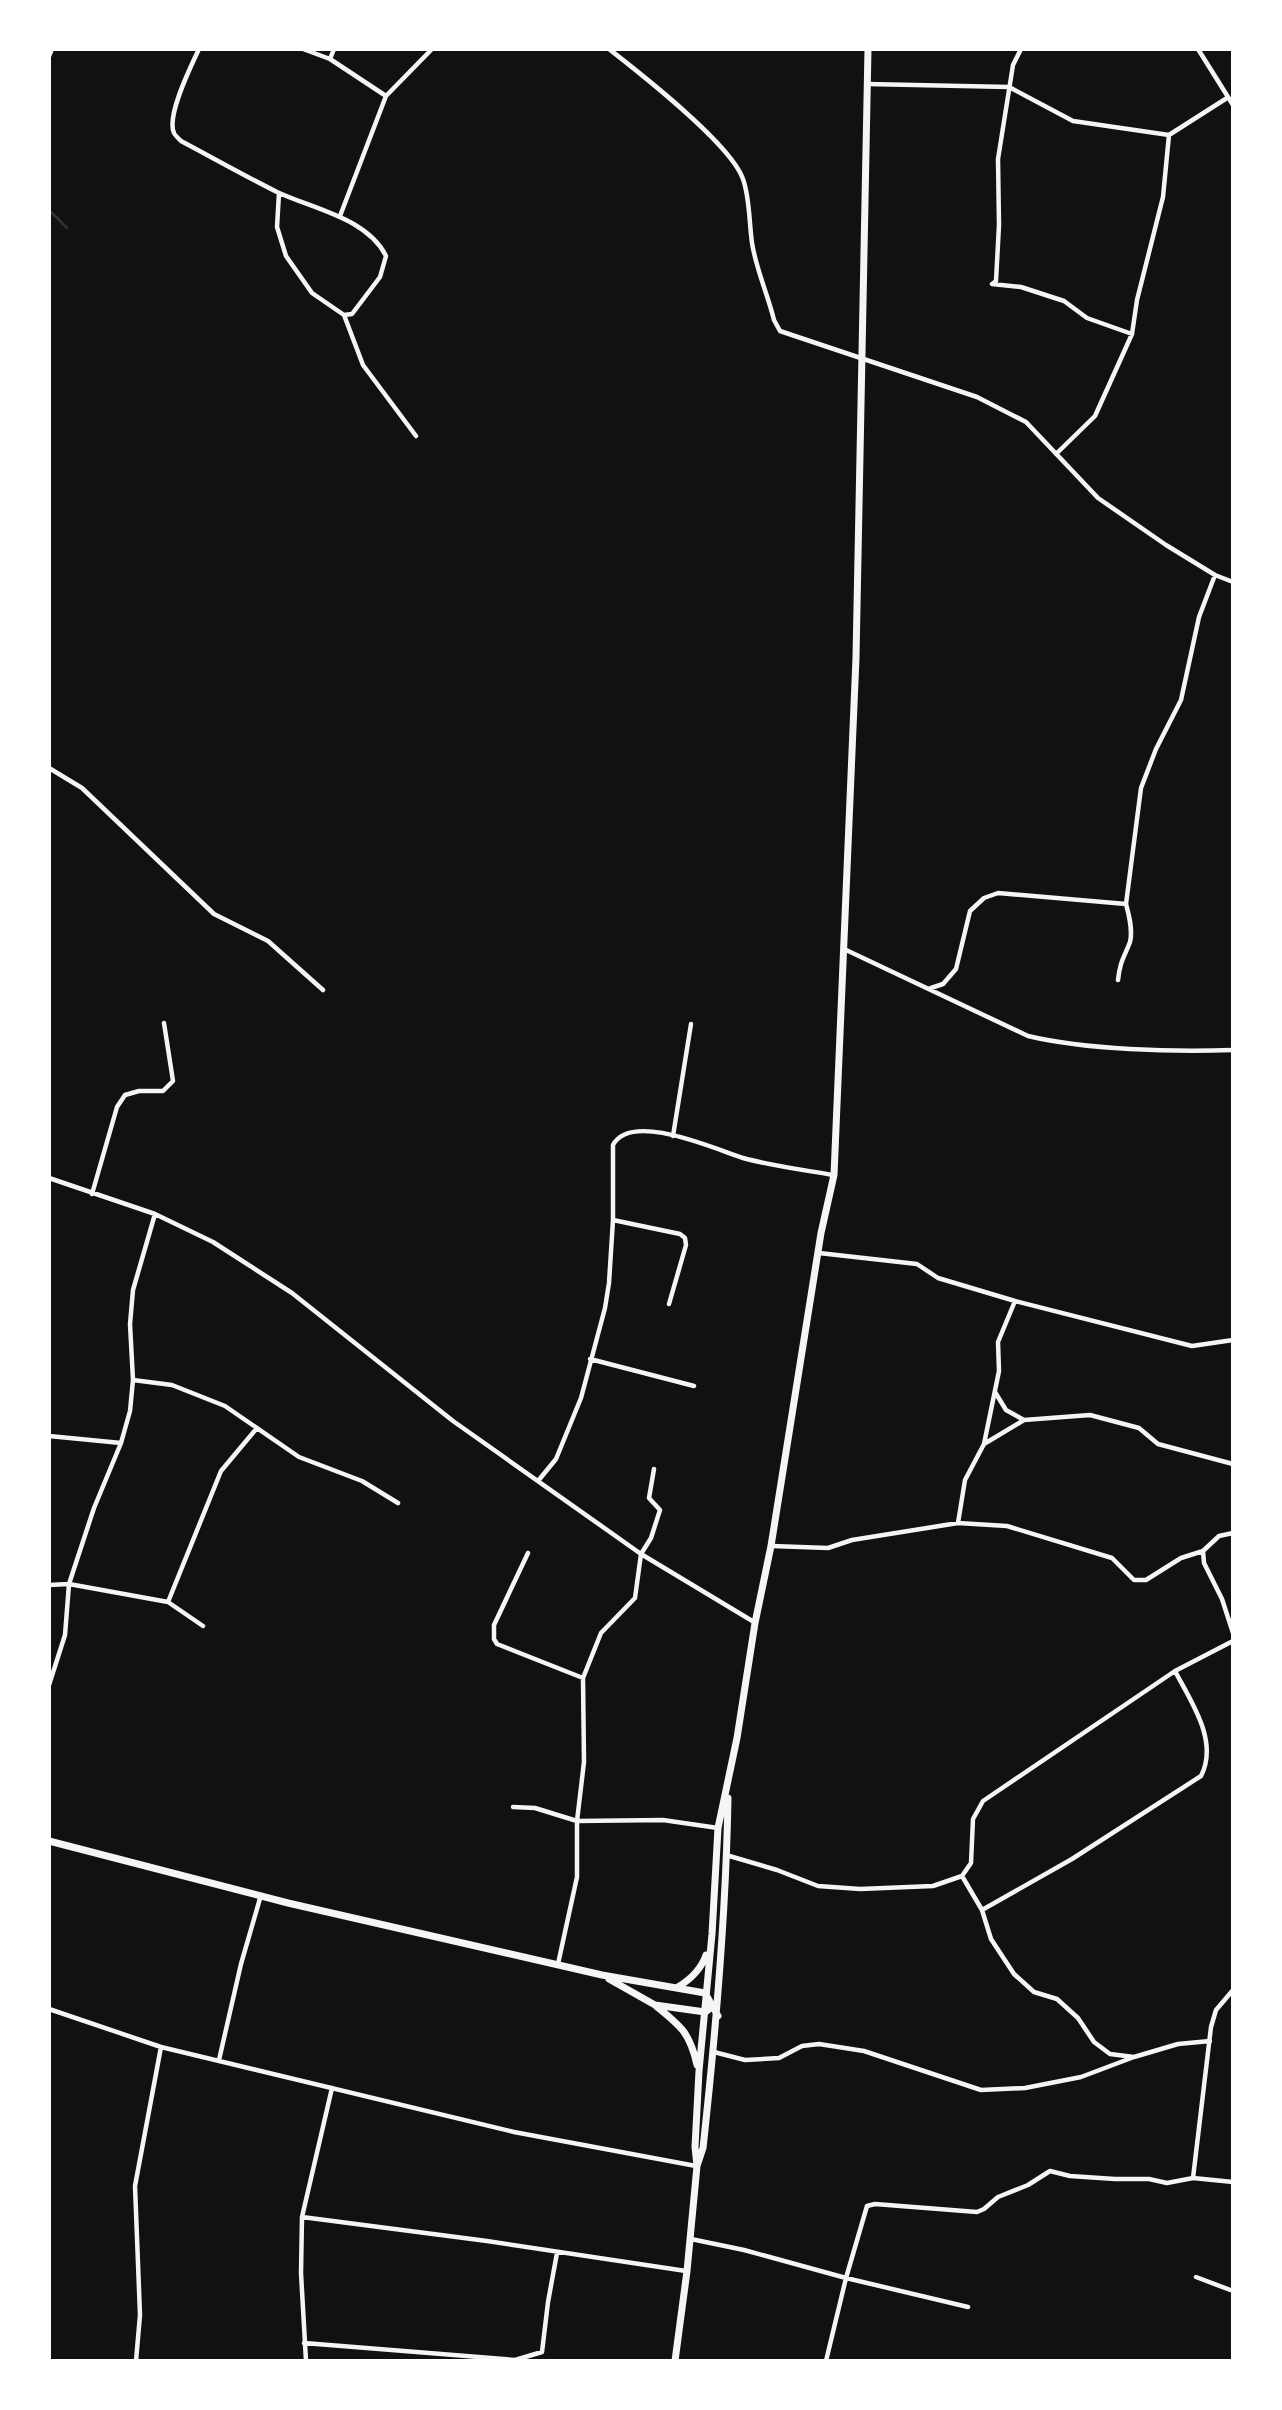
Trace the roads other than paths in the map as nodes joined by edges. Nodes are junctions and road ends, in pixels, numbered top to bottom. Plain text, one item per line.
1 (52, 49) edge
2 (199, 49) edge
3 (303, 49) edge
4 (334, 49) edge
5 (432, 49) edge
6 (609, 49) edge
7 (868, 49) edge
8 (1021, 49) edge
9 (1198, 49) edge
10 (49, 55) edge
11 (330, 59) junction
12 (866, 84) junction
13 (1009, 88) junction
14 (386, 96) junction
15 (1227, 98) junction
16 (1233, 105) edge
17 (1169, 135) junction
18 (279, 193) junction
19 (340, 216) junction
20 (344, 315) junction
21 (1132, 334) junction
22 (863, 358) junction
23 (416, 436) dead end
24 (1056, 454) junction
25 (1215, 575) junction
26 (1233, 582) edge
27 (49, 768) edge
28 (1126, 904) junction
29 (844, 949) junction
30 (1118, 980) dead end
31 (930, 988) junction
32 (323, 990) dead end
33 (164, 1023) dead end
34 (691, 1024) dead end
35 (1233, 1050) edge
36 (673, 1136) junction
37 (834, 1175) junction
38 (49, 1178) edge
39 (92, 1194) junction
40 (155, 1214) junction
41 (613, 1220) junction
42 (818, 1252) junction
43 (1015, 1301) junction
44 (668, 1304) dead end
45 (1233, 1339) edge
46 (590, 1359) junction
47 (133, 1380) junction
48 (694, 1386) dead end
49 (995, 1391) junction
50 (1024, 1420) junction
51 (257, 1428) junction
52 (49, 1436) edge
53 (121, 1443) junction
54 (984, 1444) junction
55 (1233, 1464) edge
56 (654, 1469) dead end
57 (538, 1481) junction
58 (398, 1503) dead end
59 (958, 1523) junction
60 (1233, 1533) edge
61 (771, 1546) junction
62 (1203, 1551) junction
63 (528, 1553) dead end
64 (641, 1554) junction
65 (69, 1584) junction
66 (49, 1585) edge
67 (168, 1602) junction
68 (755, 1623) junction
69 (203, 1626) dead end
70 (1233, 1633) edge
71 (1233, 1642) edge
72 (1175, 1671) junction
73 (583, 1678) junction
74 (49, 1685) edge
75 (728, 1783) junction
76 (513, 1807) dead end
77 (577, 1821) junction
78 (718, 1828) junction
79 (49, 1841) edge
80 (726, 1855) junction
81 (962, 1876) junction
82 (261, 1895) junction
83 (982, 1910) junction
84 (712, 1934) junction
85 (557, 1965) junction
86 (602, 1975) junction
87 (678, 1987) junction
88 (1233, 1990) edge
89 (705, 1993) junction
90 (720, 1997) junction
91 (655, 2005) junction
92 (713, 2006) junction
93 (49, 2009) edge
94 (705, 2012) junction
95 (718, 2016) junction
96 (1210, 2041) junction
97 (161, 2047) junction
98 (714, 2052) junction
99 (1134, 2057) junction
100 (219, 2060) junction
101 (699, 2071) junction
102 (332, 2088) junction
103 (697, 2166) junction
104 (1193, 2178) junction
105 (1233, 2182) edge
106 (302, 2217) junction
107 (690, 2239) junction
108 (557, 2253) junction
109 (687, 2271) junction
110 (1196, 2277) dead end
111 (846, 2278) junction
112 (1233, 2291) edge
113 (968, 2307) dead end
114 (304, 2343) junction
115 (136, 2361) edge
116 (306, 2361) edge
117 (675, 2361) edge
118 (826, 2361) edge

1 - 10 street
2 - 18 street
3 - 11 street
4 - 11 street
5 - 14 street
6 - 22 street
7 - 12 main road
8 - 13 street
9 - 15 street
11 - 14 street
12 - 13 street
12 - 22 main road
13 - 17 street
13 - 21 street
14 - 19 street
15 - 16 street
15 - 17 street
17 - 21 street
18 - 19 street
18 - 20 street
19 - 20 street
20 - 23 street
21 - 24 street
22 - 24 street
22 - 29 main road
24 - 25 street
25 - 26 street
25 - 28 street
27 - 32 street
28 - 30 street
28 - 31 street
29 - 31 street
29 - 37 main road
31 - 35 street
33 - 39 street
34 - 36 street
36 - 37 street
36 - 41 street
37 - 42 main road
38 - 39 street
39 - 40 street
40 - 47 street
40 - 57 street
41 - 44 street
41 - 46 street
42 - 43 street
42 - 61 main road
43 - 45 street
43 - 49 street
46 - 48 street
46 - 57 street
47 - 51 street
47 - 53 street
49 - 50 street
49 - 54 street
50 - 54 street
50 - 55 street
51 - 58 street
51 - 67 street
52 - 53 street
53 - 65 street
54 - 59 street
56 - 64 street
57 - 64 street
59 - 61 street
59 - 62 street
60 - 62 street
61 - 68 main road
62 - 70 street
63 - 73 street
64 - 68 street
64 - 73 street
65 - 66 street
65 - 67 street
65 - 74 street
67 - 69 street
68 - 75 main road
71 - 72 street
72 - 81 street
72 - 83 street
73 - 77 street
75 - 78 main road
75 - 80 main road
76 - 77 street
77 - 78 street
77 - 85 street
78 - 84 main road
79 - 82 main road
80 - 81 street
80 - 90 main road
81 - 83 street
82 - 85 main road
82 - 100 street
83 - 99 street
84 - 87 main road
84 - 89 main road
85 - 86 main road
86 - 87 main road
86 - 91 main road
87 - 89 main road
88 - 96 street
89 - 92 main road
89 - 94 main road
90 - 92 main road
90 - 95 main road
91 - 94 main road
91 - 101 main road
92 - 94 main road
92 - 95 main road
93 - 97 street
94 - 101 main road
95 - 98 main road
96 - 99 street
96 - 104 street
97 - 100 street
97 - 115 street
98 - 99 street
98 - 103 main road
100 - 102 street
101 - 103 main road
102 - 103 street
102 - 106 street
103 - 107 main road
104 - 105 street
104 - 111 street
106 - 108 street
106 - 114 street
107 - 109 main road
107 - 111 street
108 - 109 street
108 - 114 street
109 - 117 main road
110 - 112 street
111 - 113 street
111 - 118 street
114 - 116 street

